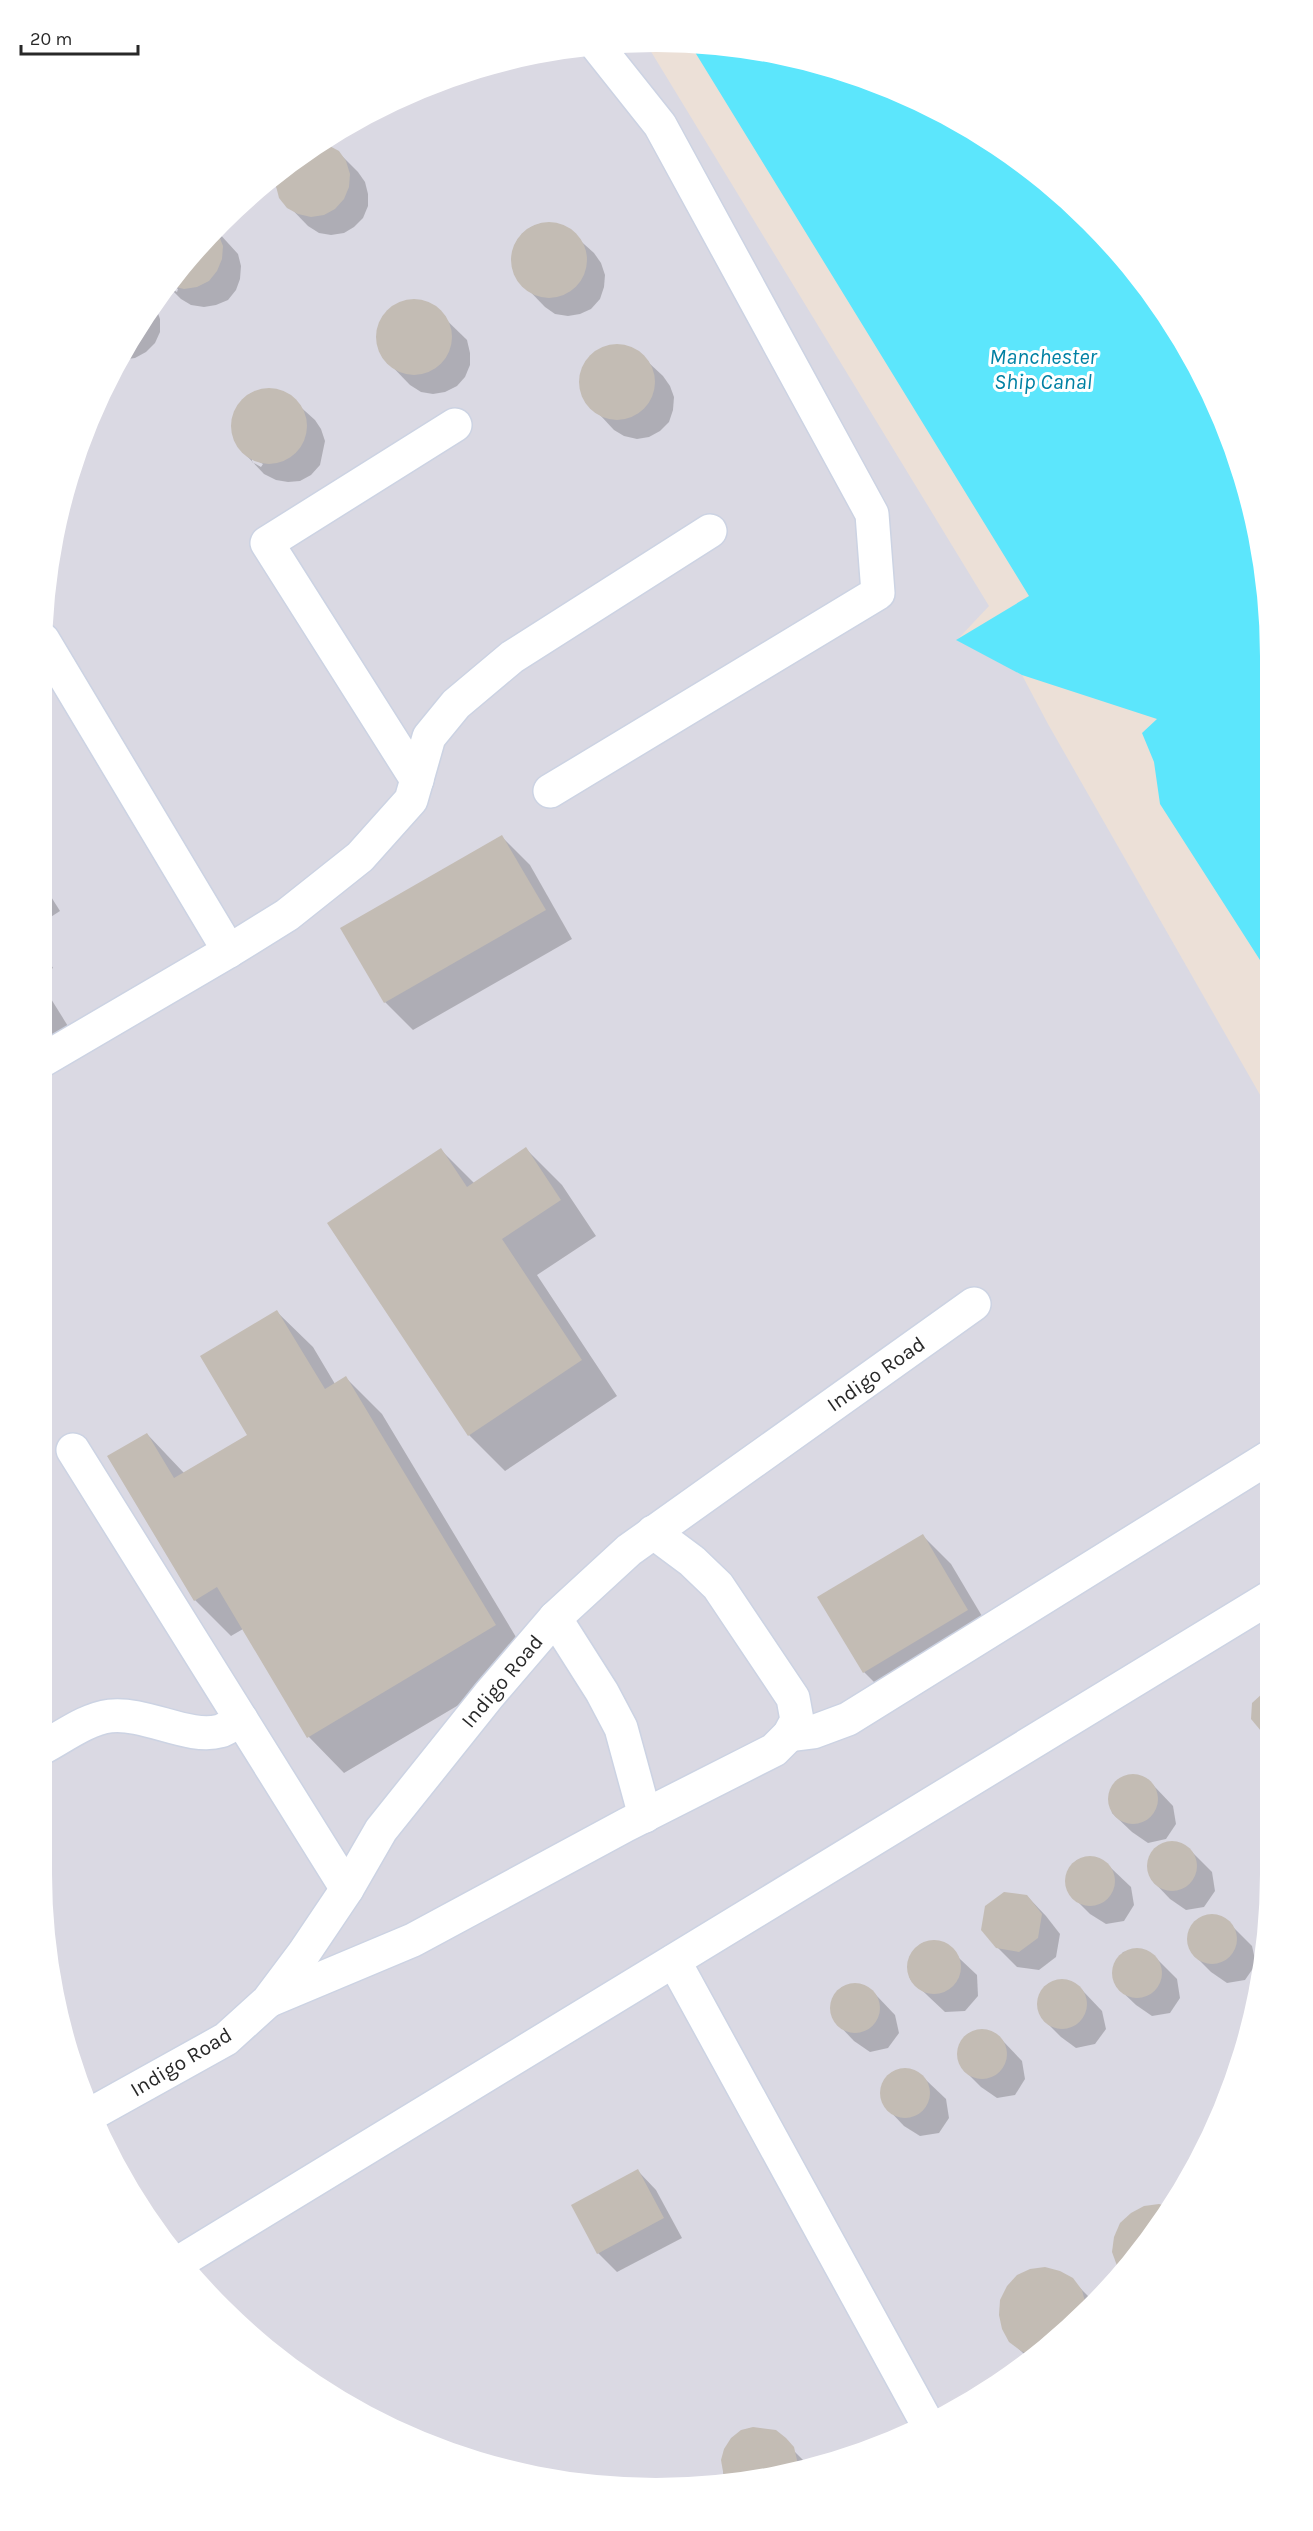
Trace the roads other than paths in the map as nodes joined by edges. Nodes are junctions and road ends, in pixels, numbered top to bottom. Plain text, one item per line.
1 (605, 55) edge
2 (455, 425) dead end
3 (710, 531) dead end
4 (52, 655) edge
5 (417, 780) junction
6 (550, 791) dead end
7 (229, 951) junction
8 (52, 1055) edge
9 (974, 1304) dead end
10 (73, 1450) dead end
11 (1260, 1463) edge
12 (653, 1533) junction
13 (1260, 1603) edge
14 (555, 1618) junction
15 (241, 1719) junction
16 (789, 1735) junction
17 (52, 1742) edge
18 (645, 1816) junction
19 (347, 1889) junction
20 (674, 1960) junction
21 (268, 2001) junction
22 (100, 2109) edge
23 (189, 2256) edge
24 (923, 2417) edge

1 - 6 lane
2 - 5 lane
3 - 5 lane
4 - 7 lane
5 - 7 lane
7 - 8 lane
9 - 12 lane, Indigo Road
10 - 15 lane
11 - 16 lane
12 - 14 lane, Indigo Road
12 - 16 lane
13 - 20 lane
14 - 18 lane
14 - 19 lane, Indigo Road
15 - 17 lane
15 - 19 lane
16 - 18 lane
18 - 21 lane
19 - 21 lane, Indigo Road
20 - 23 lane
20 - 24 lane
21 - 22 lane, Indigo Road

